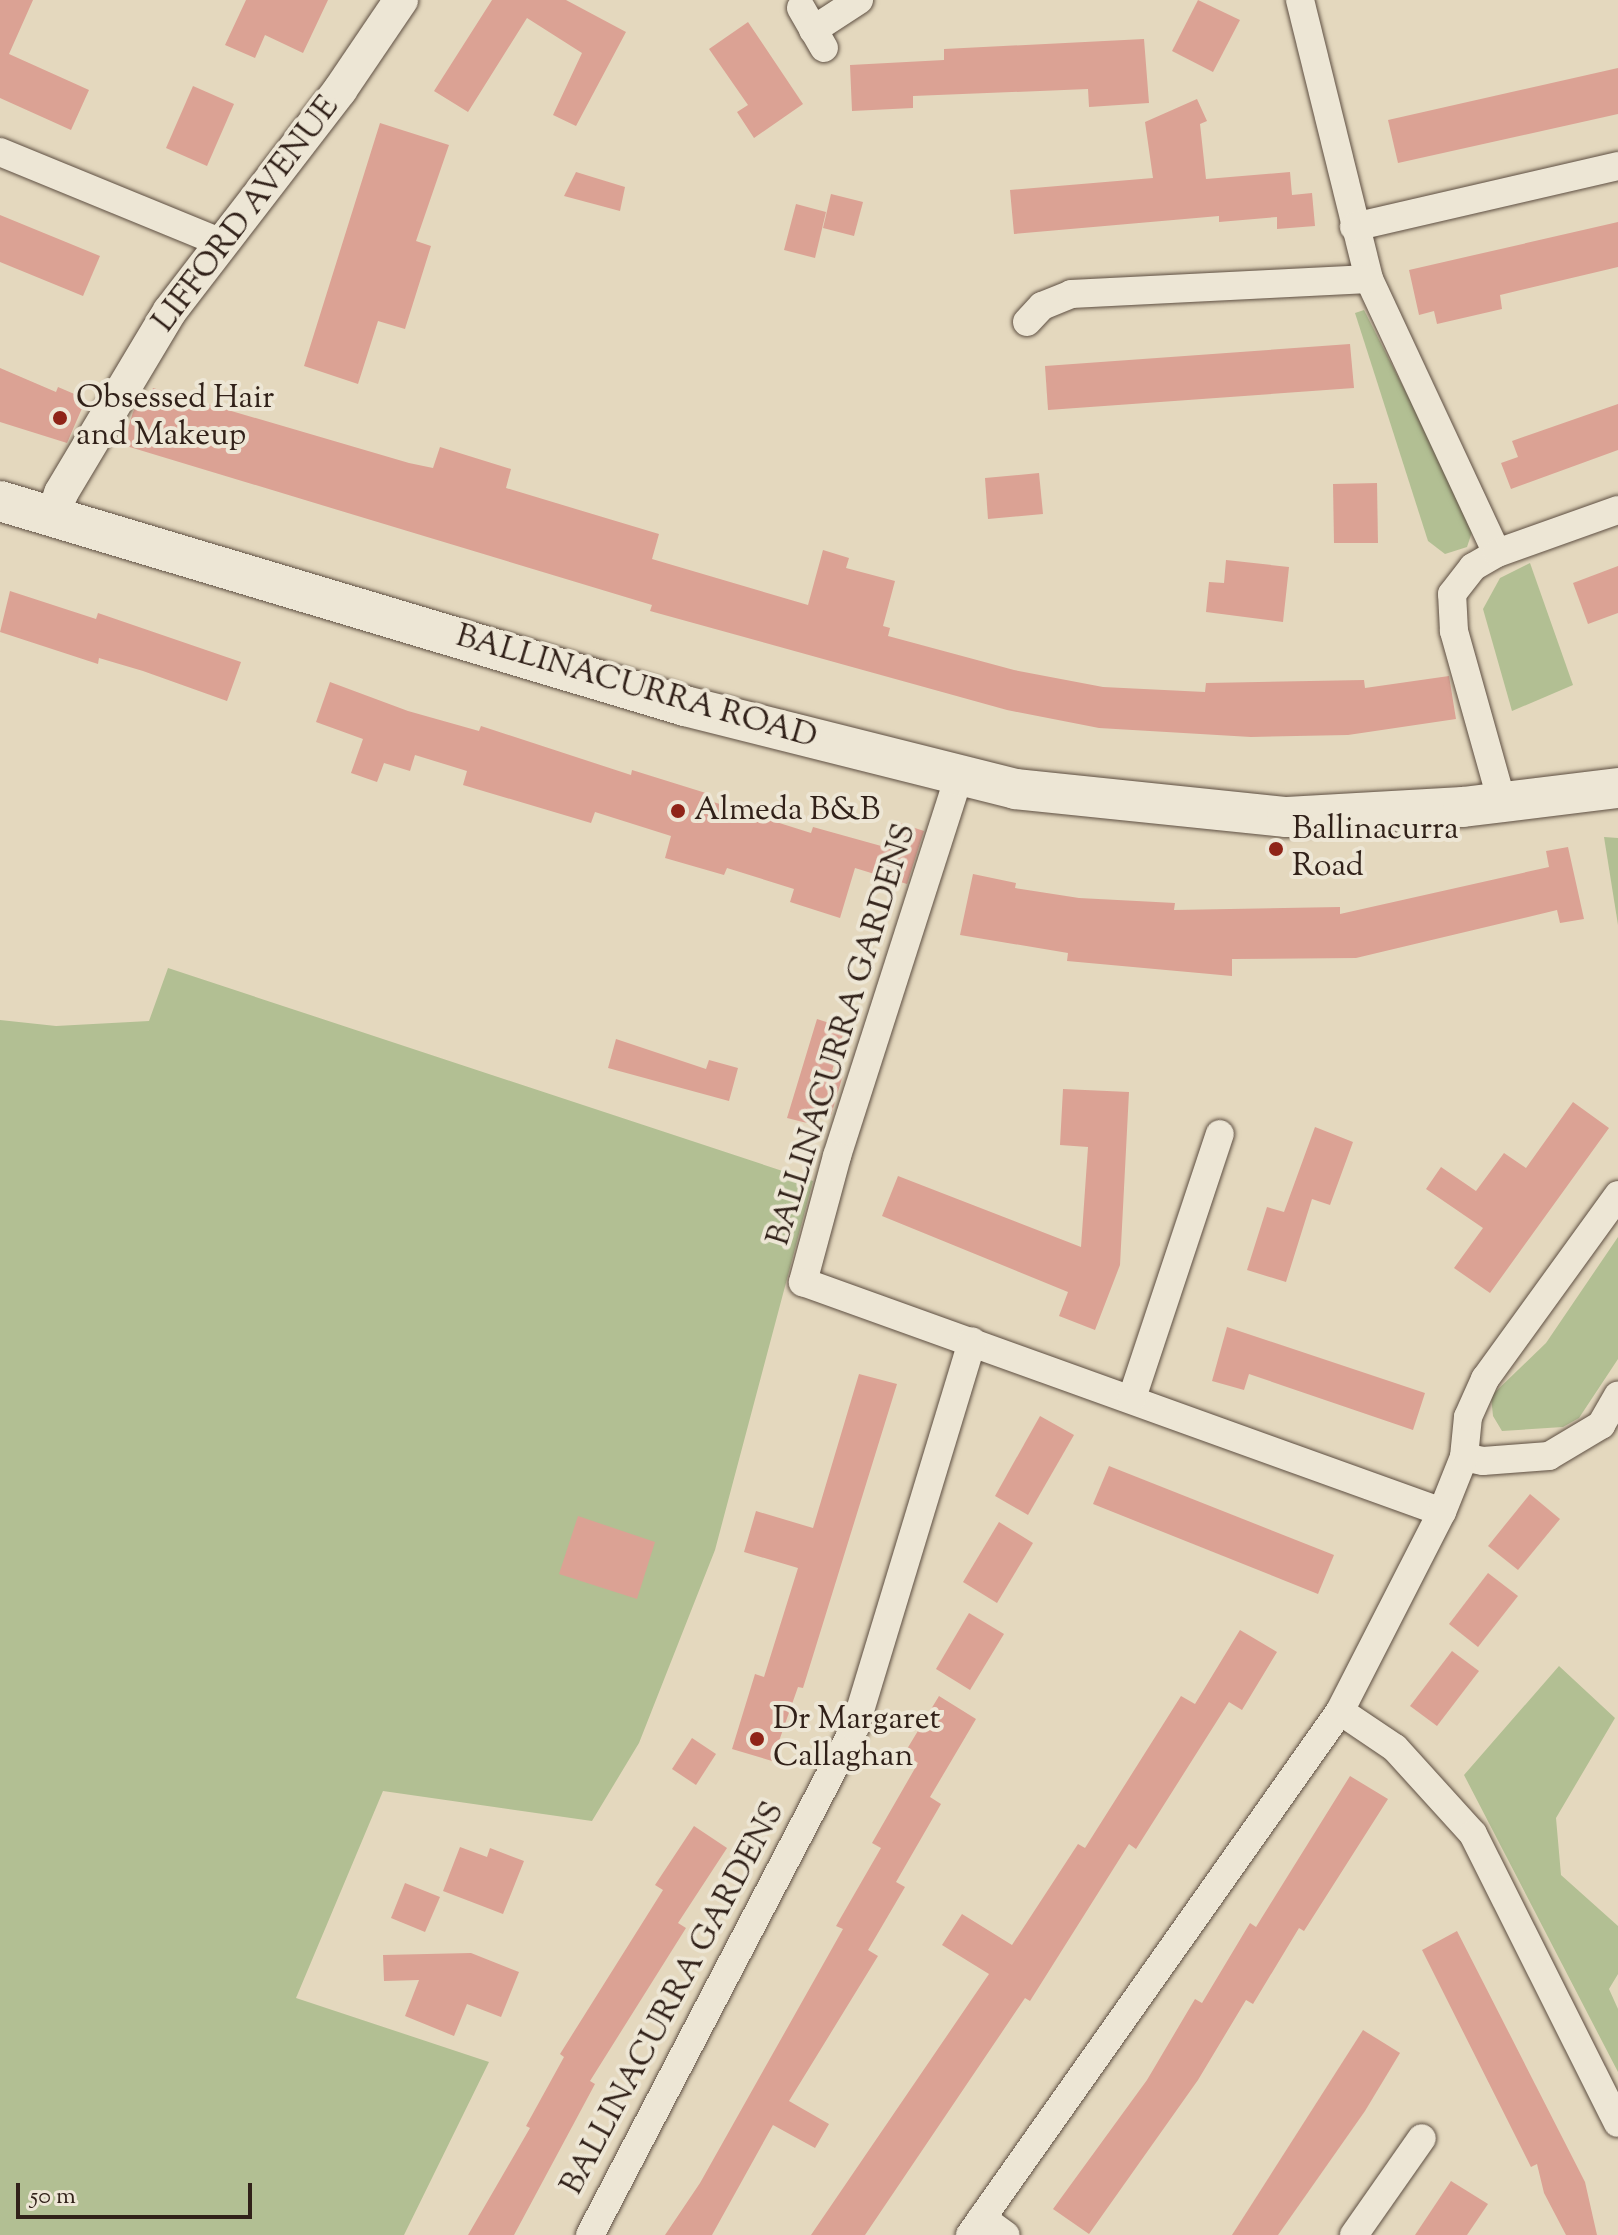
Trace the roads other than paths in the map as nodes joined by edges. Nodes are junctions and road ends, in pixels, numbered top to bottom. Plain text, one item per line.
1 (401, 0) edge
2 (859, 0) edge
3 (1300, 0) edge
4 (813, 29) dead end
5 (0, 152) edge
6 (1618, 166) edge
7 (1354, 227) junction
8 (219, 242) junction
9 (1369, 279) junction
10 (1027, 322) dead end
11 (0, 501) edge
12 (1618, 510) edge
13 (52, 517) junction
14 (1497, 553) junction
15 (959, 776) junction
16 (1618, 788) edge
17 (1502, 802) junction
18 (1220, 1134) dead end
19 (1618, 1195) edge
20 (972, 1341) junction
21 (1618, 1395) edge
22 (1132, 1398) junction
23 (1464, 1457) junction
24 (1442, 1512) junction
25 (1340, 1711) junction
26 (1618, 2123) edge
27 (1422, 2138) dead end
28 (976, 2226) edge
29 (590, 2235) edge
30 (1005, 2235) edge
31 (1354, 2235) edge

1 - 8 street, LIFFORD AVENUE
2 - 4 street
3 - 7 street
5 - 8 street
6 - 7 street
7 - 9 street
8 - 13 street, LIFFORD AVENUE
9 - 10 street
9 - 14 street
11 - 13 main road, BALLINACURRA ROAD
12 - 14 street
13 - 15 main road, BALLINACURRA ROAD
14 - 17 street
15 - 17 main road, BALLINACURRA ROAD
15 - 20 street, BALLINACURRA GARDENS
16 - 17 main road, BALLINACURRA ROAD
18 - 22 street
19 - 23 street
20 - 22 street, BALLINACURRA GARDENS
20 - 29 street, BALLINACURRA GARDENS
21 - 23 street
22 - 24 street, BALLINACURRA GARDENS
23 - 24 street
24 - 25 street
25 - 26 street
25 - 28 street
27 - 31 street
28 - 30 street

